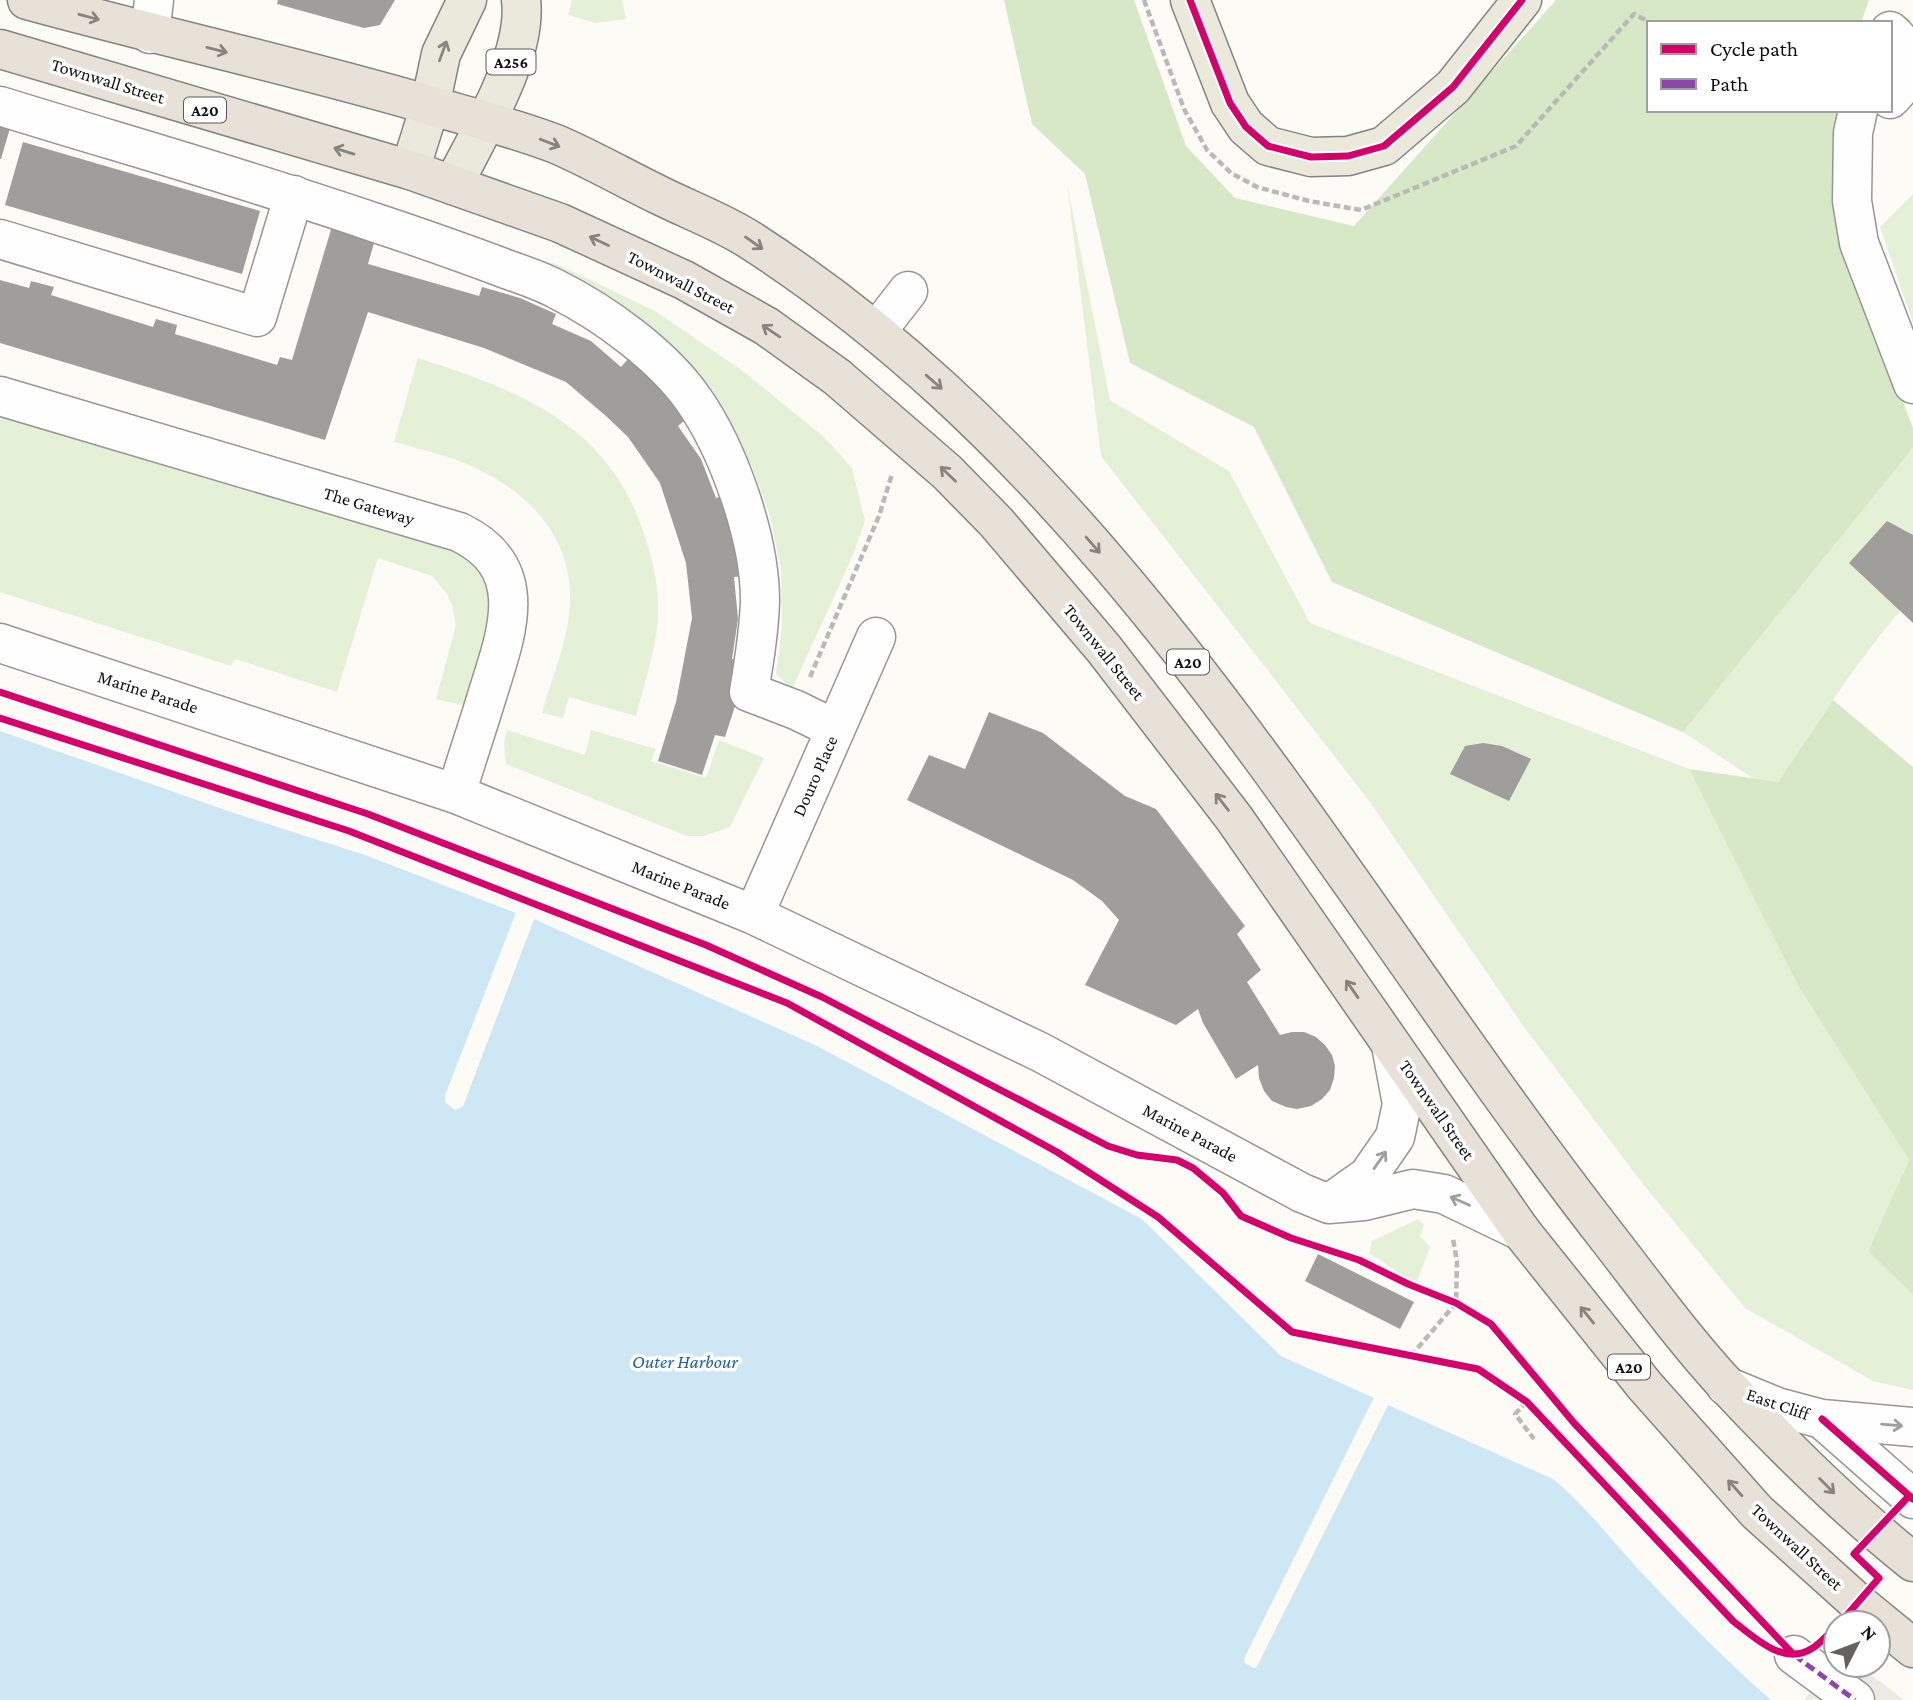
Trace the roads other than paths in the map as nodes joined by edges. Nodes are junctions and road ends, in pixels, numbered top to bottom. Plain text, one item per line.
1 (27, 0) edge
2 (467, 0) edge
3 (521, 0) edge
4 (1190, 0) edge
5 (1522, 0) edge
6 (1887, 0) edge
7 (152, 17) edge
8 (1882, 21) edge
9 (1892, 33) edge
10 (0, 49) edge
11 (1892, 96) edge
12 (0, 106) edge
13 (429, 106) junction
14 (1858, 112) edge
15 (485, 121) junction
16 (410, 170) junction
17 (453, 185) junction
18 (294, 195) junction
19 (0, 239) edge
20 (908, 292) dead end
21 (877, 331) junction
22 (1913, 384) edge
23 (0, 396) edge
24 (876, 637) dead end
25 (0, 643) edge
26 (835, 729) junction
27 (456, 794) junction
28 (754, 915) junction
29 (1391, 1045) junction
30 (1329, 1204) junction
31 (1521, 1231) junction
32 (1727, 1386) junction
33 (1822, 1419) junction
34 (1913, 1427) edge
35 (1913, 1499) edge
36 (1913, 1562) edge
37 (1913, 1648) edge
38 (1794, 1655) road end
39 (1855, 1700) edge

1 -> 7 highway, A20
13 -> 2 main road
3 - 15 main road, A256
4 - 5 main road
6 - 8 street
7 -> 13 highway, A20
9 - 11 street
16 -> 10 highway, Townwall Street / A20
12 - 18 street
13 - 15 highway, A20
13 - 16 main road
14 - 22 street
15 - 17 main road, A256
15 -> 21 highway, A20
16 - 17 highway, Townwall Street / A20
29 -> 17 highway, Townwall Street / A20
18 - 19 street
18 - 26 street
20 - 21 street
21 -> 32 highway, A20
23 - 27 street, The Gateway
24 - 26 street, Douro Place
25 - 27 street, Marine Parade
26 - 28 street, Douro Place
27 - 28 street, Marine Parade
28 - 30 street, Marine Parade
30 -> 29 street
29 - 31 highway, Townwall Street / A20
31 -> 30 street, Marine Parade
37 -> 31 highway, Townwall Street / A20
32 - 33 street, East Cliff
32 -> 36 highway, A20
33 -> 34 street, East Cliff
33 - 35 street
38 - 39 street

